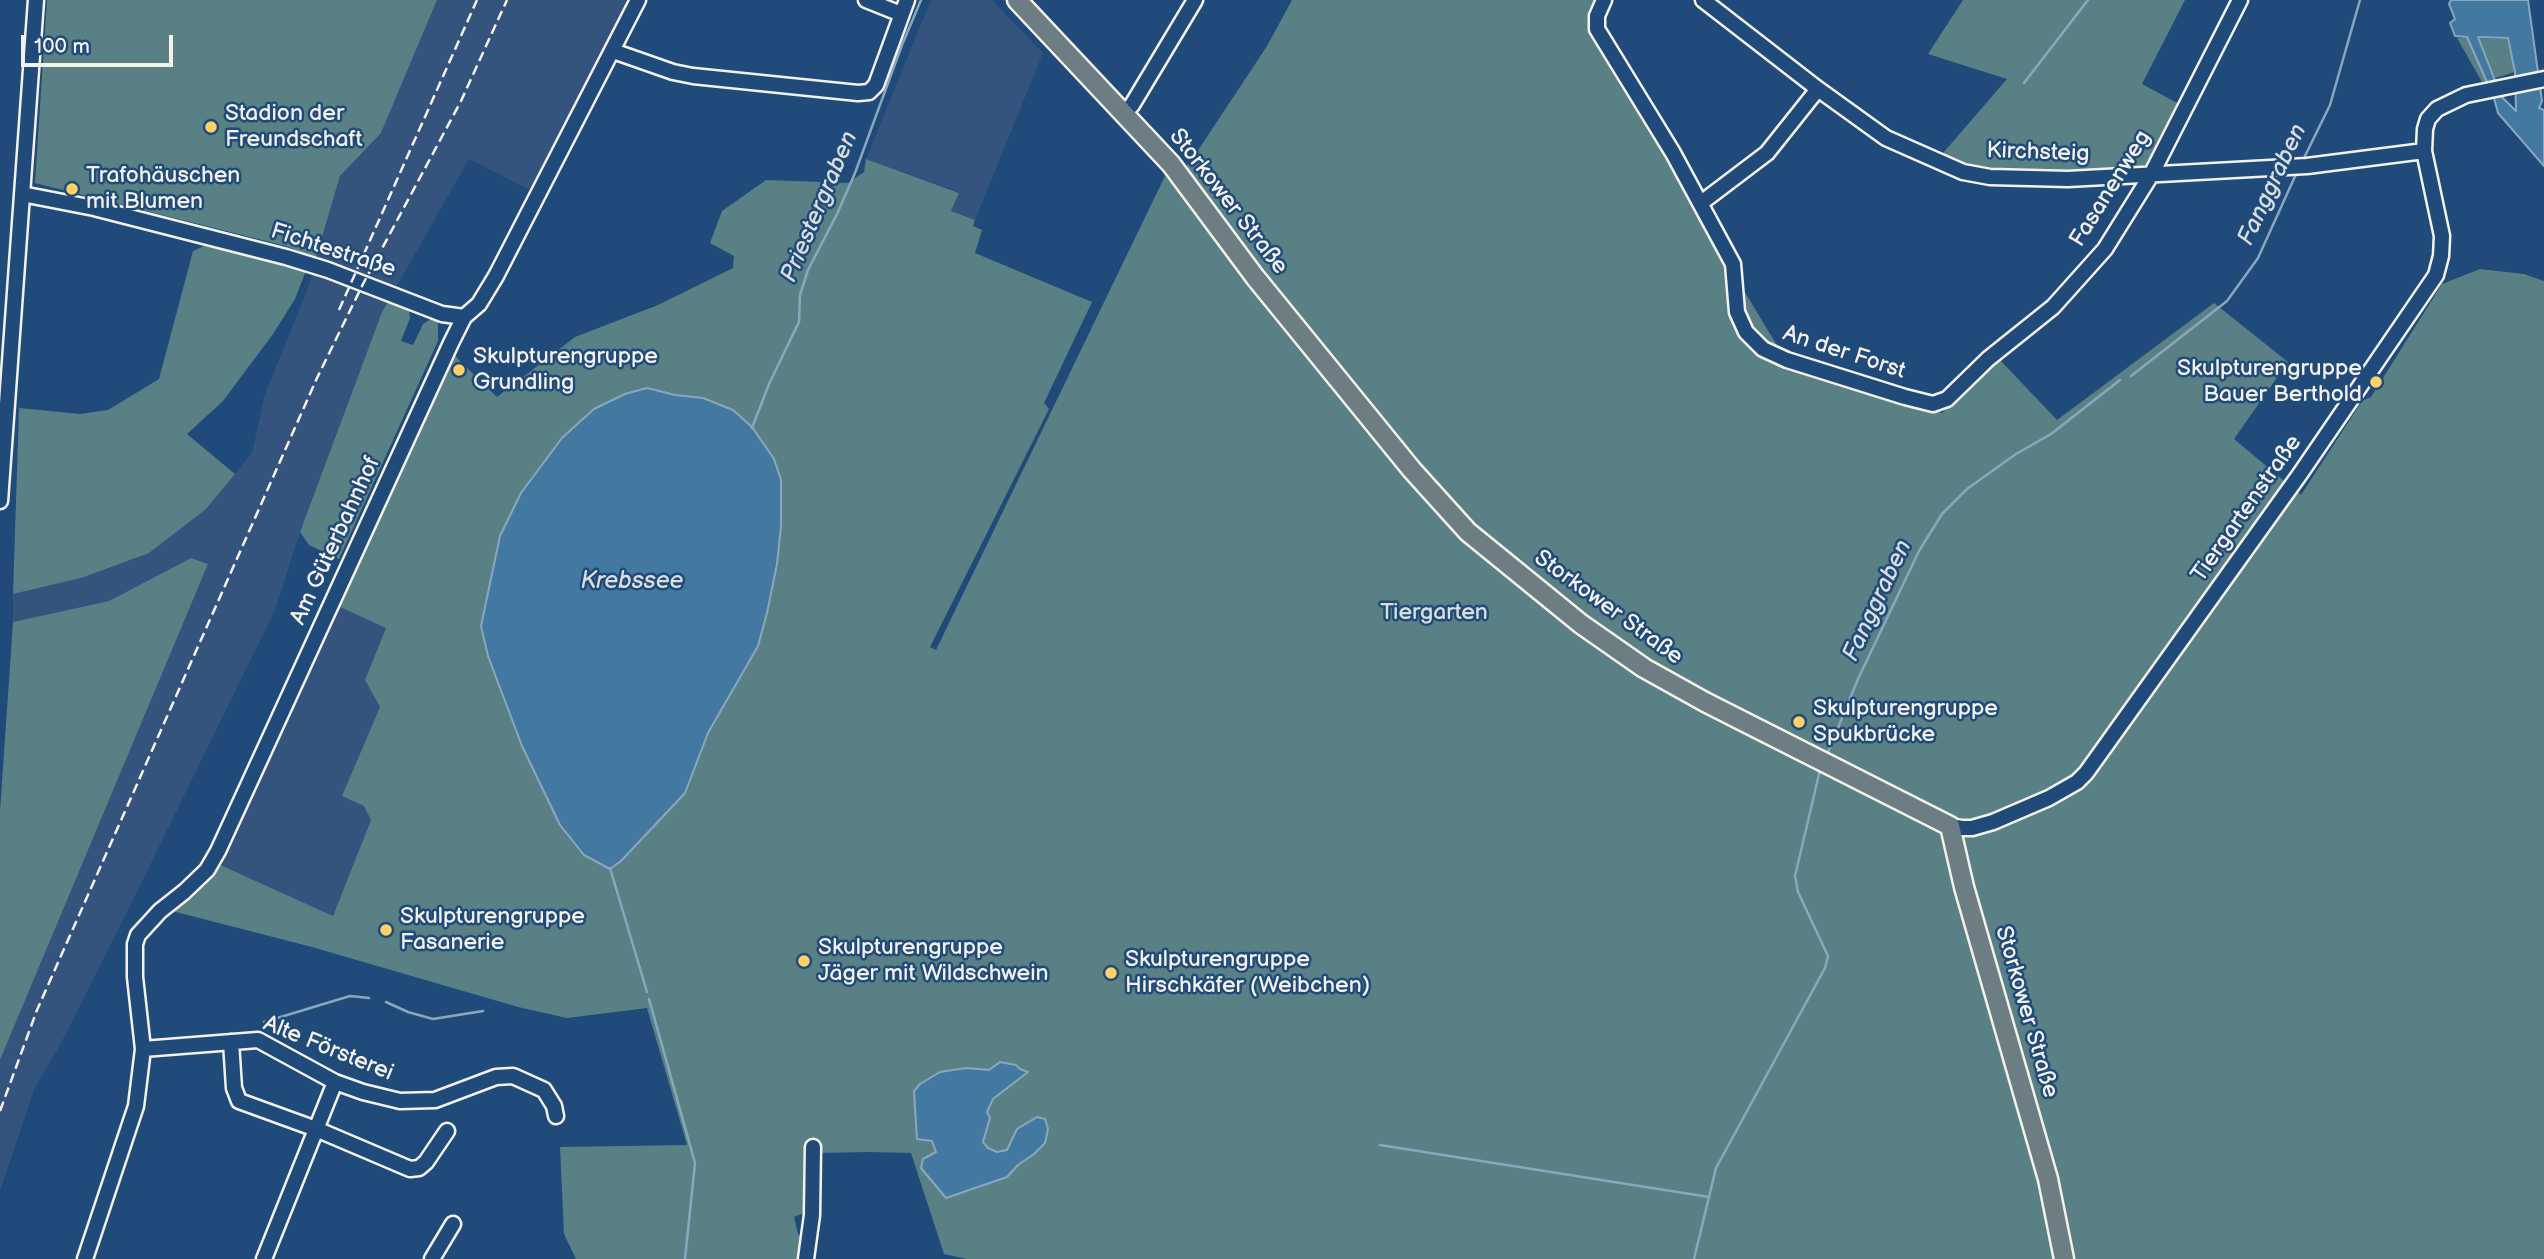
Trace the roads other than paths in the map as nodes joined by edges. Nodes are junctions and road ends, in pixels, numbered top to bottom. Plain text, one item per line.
1 (36, 0) edge
2 (638, 0) edge
3 (866, 0) edge
4 (1017, 0) edge
5 (1195, 0) edge
6 (1604, 0) edge
7 (1703, 0) edge
8 (2240, 0) edge
9 (904, 7) edge
10 (613, 51) junction
11 (2541, 79) edge
12 (1818, 89) junction
13 (1125, 112) junction
14 (2424, 151) junction
15 (2151, 175) junction
16 (22, 194) junction
17 (1700, 204) junction
18 (464, 317) junction
19 (1947, 399) joint
20 (2, 436) edge
21 (0, 500) edge
22 (1950, 826) junction
23 (231, 1042) junction
24 (143, 1049) junction
25 (335, 1082) junction
26 (555, 1116) dead end
27 (316, 1129) junction
28 (447, 1130) dead end
29 (813, 1147) dead end
30 (453, 1224) dead end
31 (85, 1259) edge
32 (264, 1259) edge
33 (432, 1259) edge
34 (806, 1259) edge
35 (2064, 1259) edge

1 - 16 street
2 - 10 street, Am Güterbahnhof
3 - 9 street
4 - 13 main road, Storkower Straße
5 - 13 street
6 - 17 street, An der Forst
7 - 12 street, Kirchsteig
8 - 15 street, Fasanenweg
9 - 10 street
10 - 18 street, Am Güterbahnhof
11 - 14 street, Tiergartenstraße
12 - 15 street, Kirchsteig
12 - 17 street
13 - 22 main road, Storkower Straße
14 - 15 street, Kirchsteig
14 - 22 street, Tiergartenstraße
15 - 19 street, Fasanenweg
16 - 18 street, Fichtestraße
16 - 20 street
17 - 19 street, An der Forst
18 - 24 street, Am Güterbahnhof
20 - 21 street
22 - 35 main road, Storkower Straße
23 - 24 street, Alte Försterei
23 - 25 street, Alte Försterei
23 - 27 street
24 - 31 street, Am Güterbahnhof
25 - 26 street, Alte Försterei
25 - 27 street
27 - 28 street
27 - 32 street
29 - 34 street
30 - 33 street

